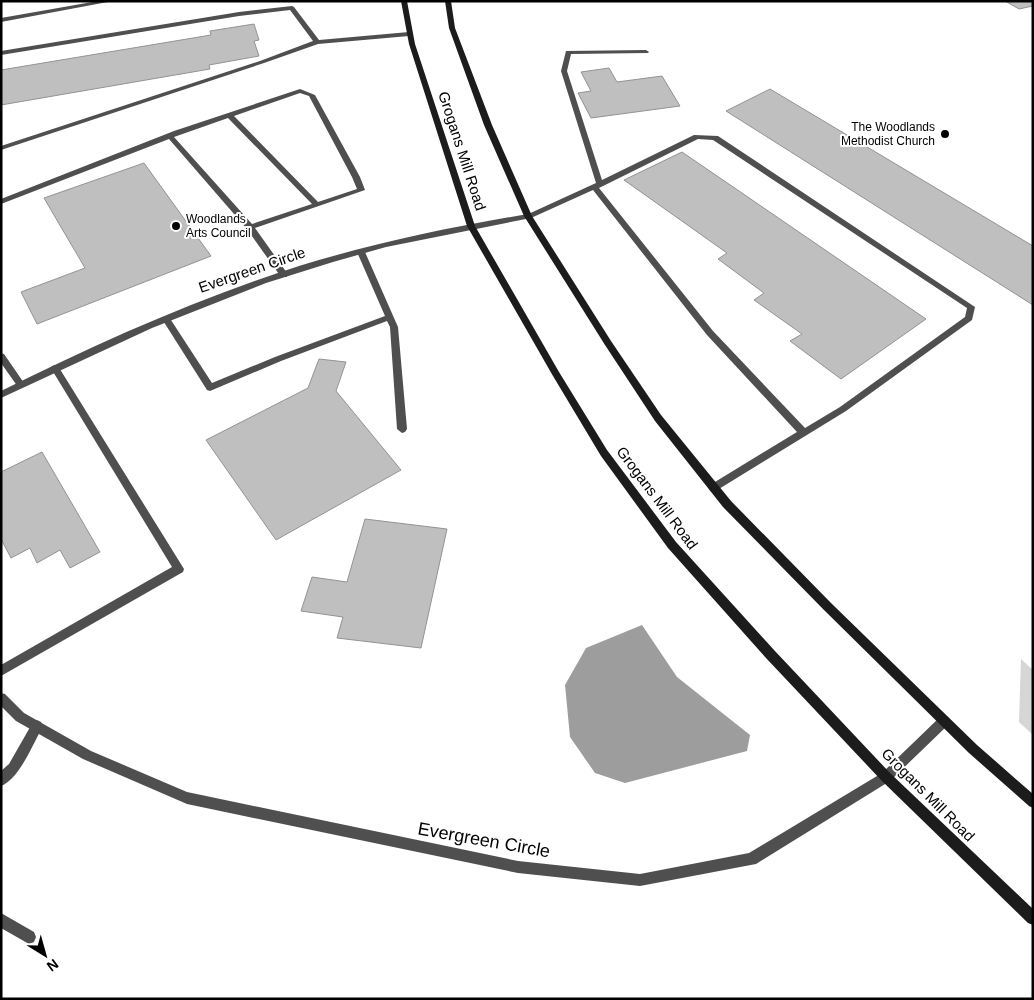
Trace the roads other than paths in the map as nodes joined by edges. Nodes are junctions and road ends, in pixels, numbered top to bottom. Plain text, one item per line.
1 (110, 1) edge
2 (278, 1) edge
3 (404, 1) edge
4 (448, 1) edge
5 (292, 8) junction
6 (1, 20) edge
7 (409, 34) junction
8 (317, 42) junction
9 (646, 52) dead end
10 (1, 54) edge
11 (229, 115) junction
12 (170, 136) junction
13 (1, 148) edge
14 (597, 186) junction
15 (1, 202) edge
16 (317, 206) junction
17 (528, 216) junction
18 (471, 226) junction
19 (250, 227) junction
20 (361, 252) junction
21 (284, 275) junction
22 (390, 317) junction
23 (166, 319) junction
24 (1, 356) edge
25 (55, 368) junction
26 (21, 385) junction
27 (1, 395) edge
28 (402, 429) dead end
29 (804, 433) junction
30 (714, 488) junction
31 (1, 671) edge
32 (1, 698) edge
33 (944, 721) junction
34 (36, 726) junction
35 (886, 777) junction
36 (1, 780) edge
37 (1033, 802) edge
38 (1033, 918) edge
39 (1, 920) edge
40 (28, 937) dead end

1 - 6 street
2 - 5 street
3 - 7 main road, Grogans Mill Road
4 - 17 main road, Grogans Mill Road
5 - 8 street
5 - 10 street
7 - 8 street
7 - 18 main road, Grogans Mill Road
8 - 13 street
9 - 14 street
11 - 12 street
11 - 16 street
11 - 16 street
12 - 15 street
12 - 19 street
14 - 17 street, Evergreen Circle
14 - 29 street
14 - 29 street, Evergreen Circle
16 - 19 street
17 - 18 street, Evergreen Circle
17 - 30 main road, Grogans Mill Road
18 - 20 street, Evergreen Circle
18 - 35 main road, Grogans Mill Road
19 - 21 street
20 - 21 street, Evergreen Circle
20 - 22 street
21 - 23 street, Evergreen Circle
22 - 23 street
22 - 28 street
23 - 25 street, Evergreen Circle
24 - 26 street
25 - 26 street, Evergreen Circle
25 - 31 street
26 - 27 street, Evergreen Circle
29 - 30 street
30 - 33 main road, Grogans Mill Road
32 - 34 street, Evergreen Circle
33 - 35 street, Evergreen Circle
33 - 37 main road, Grogans Mill Road
34 - 35 street, Evergreen Circle
34 - 36 street
35 - 38 main road, Grogans Mill Road
39 - 40 street

